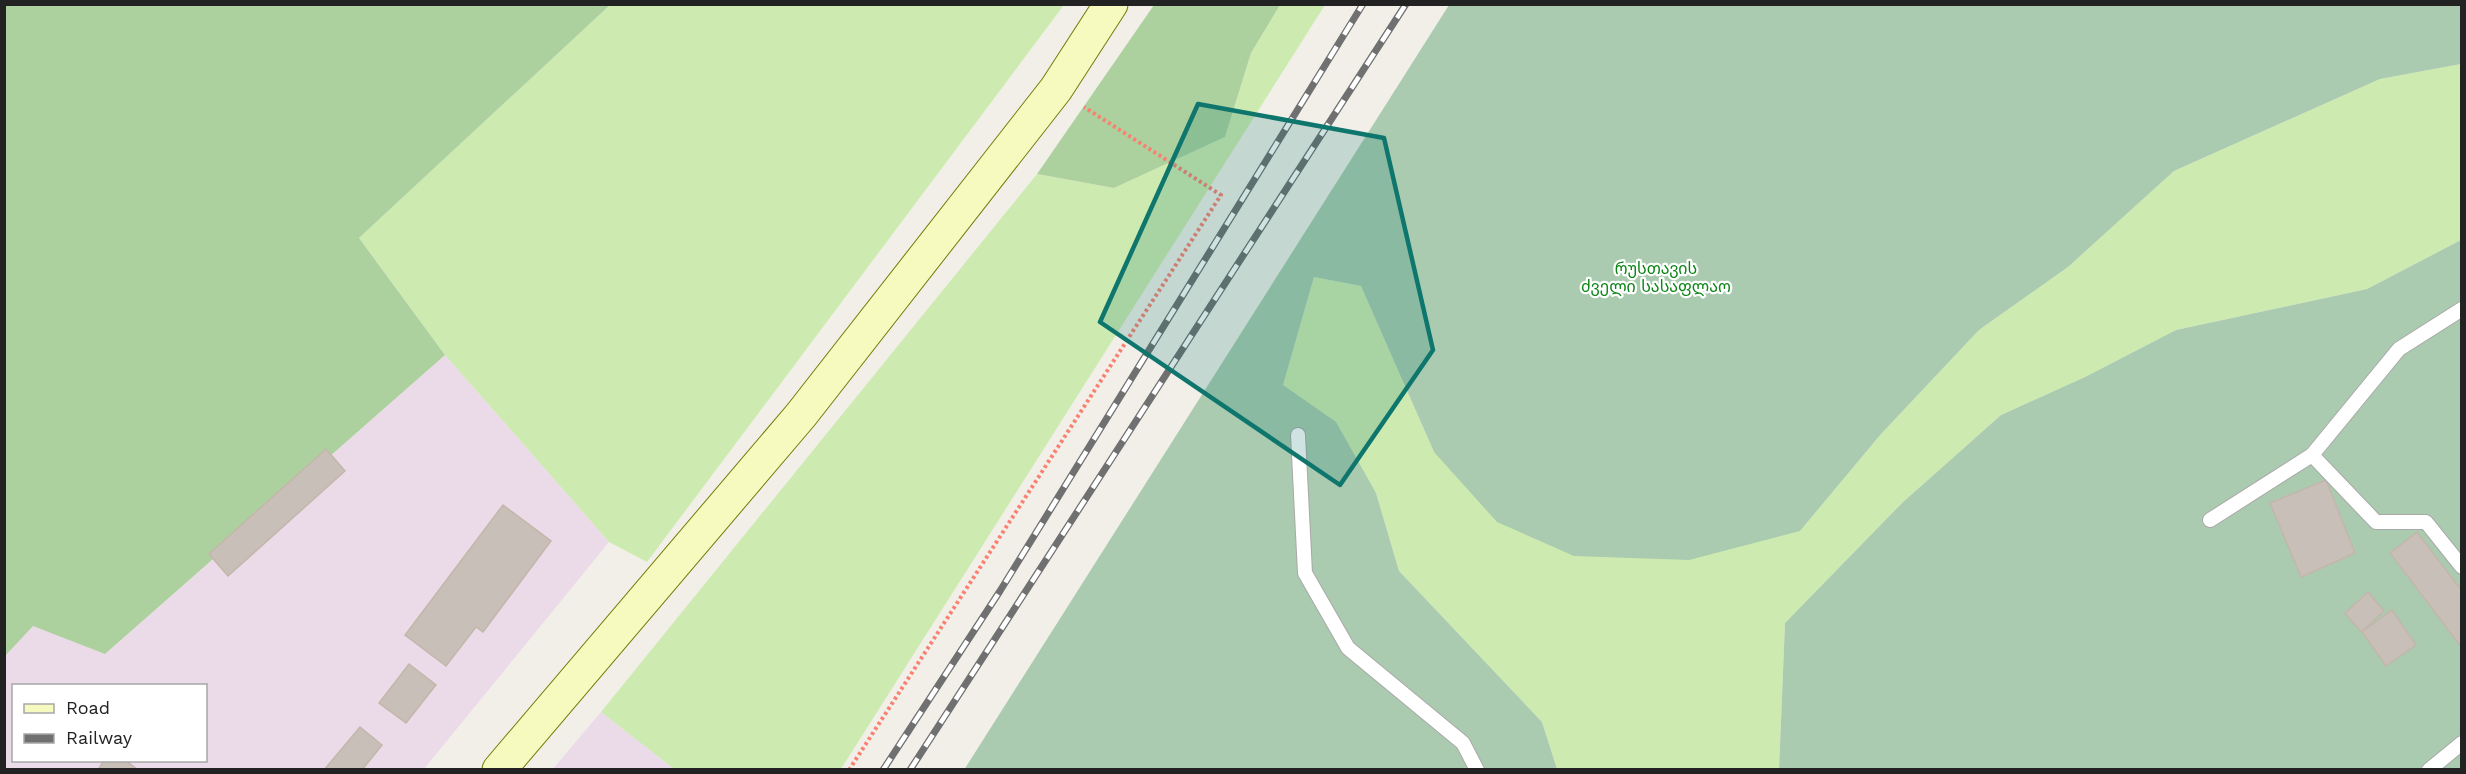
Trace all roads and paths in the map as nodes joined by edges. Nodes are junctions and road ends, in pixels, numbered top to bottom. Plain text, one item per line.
1 (1111, 4) edge
2 (1056, 89) junction
3 (2462, 309) edge
4 (1298, 435) dead end
5 (2312, 455) junction
6 (2210, 520) dead end
7 (2462, 567) edge
8 (2462, 743) edge
9 (499, 770) edge
10 (849, 770) edge
11 (1477, 770) edge
12 (2429, 770) edge

1 - 2 main road
2 - 9 main road
2 - 10 path
3 - 5 lane
4 - 11 lane
5 - 6 lane
5 - 7 lane
8 - 12 lane

